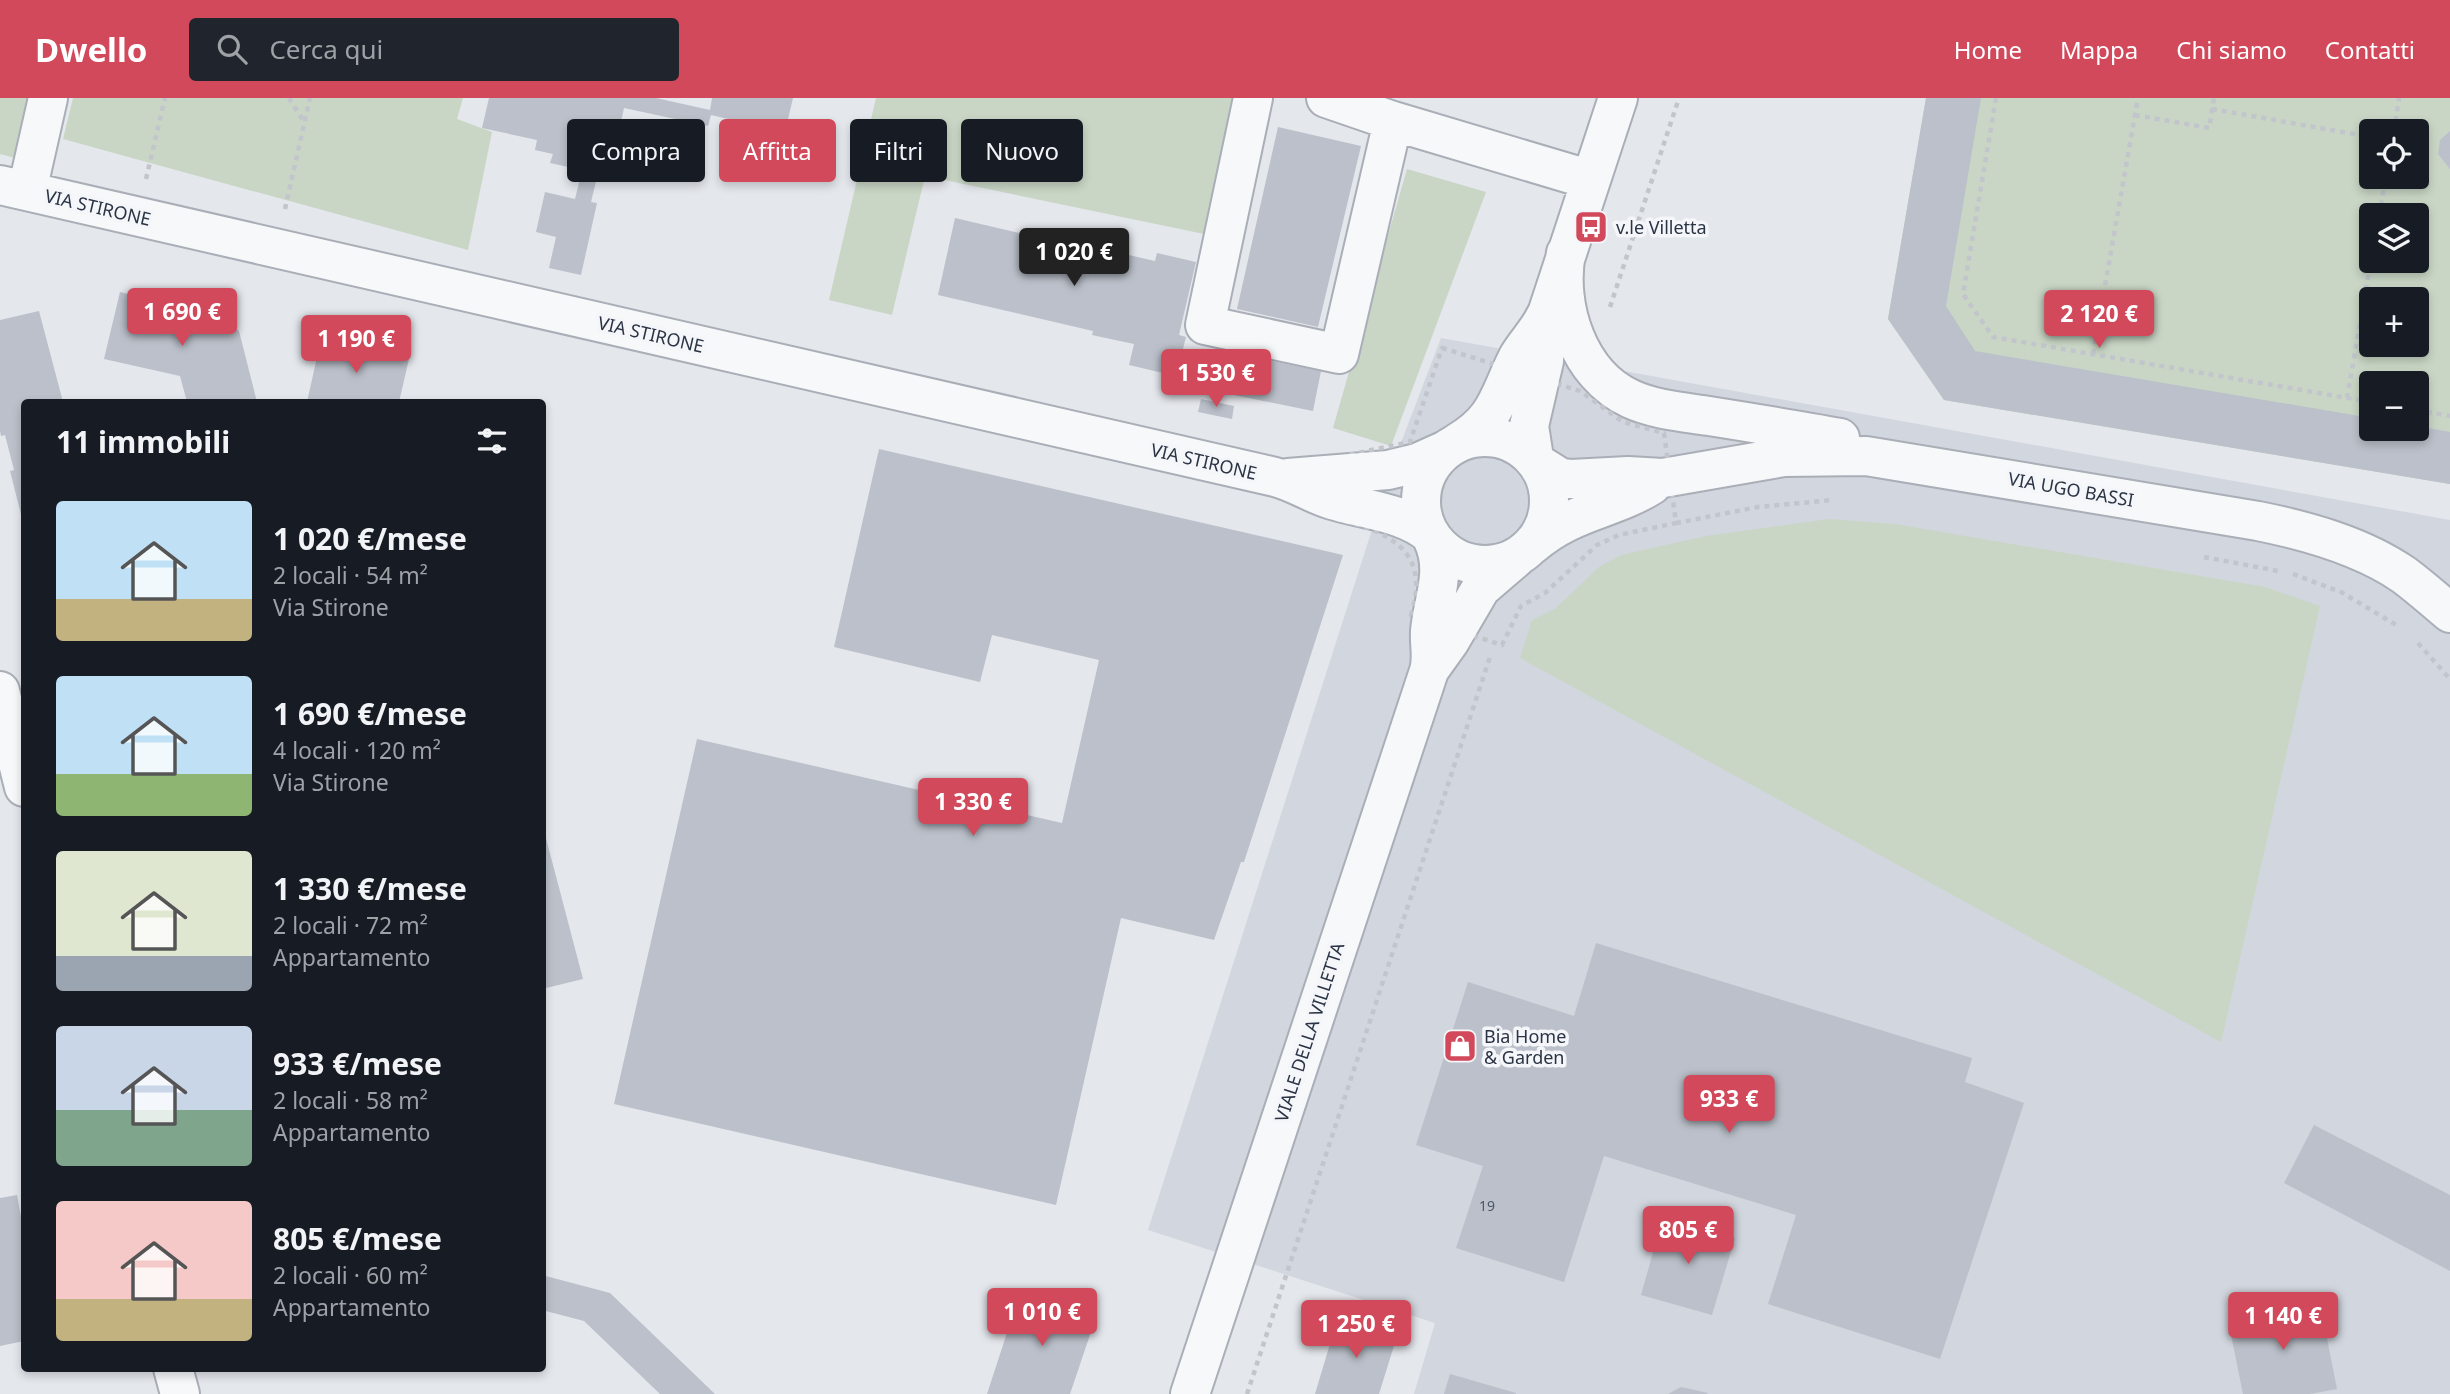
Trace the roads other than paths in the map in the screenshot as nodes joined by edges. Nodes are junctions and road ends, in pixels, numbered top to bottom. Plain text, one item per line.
1 (48, 98) edge
2 (1253, 98) edge
3 (1326, 98) edge
4 (1618, 98) edge
5 (1393, 121) junction
6 (1591, 180) junction
7 (13, 188) edge
8 (1566, 253) junction
9 (1547, 311) junction
10 (1452, 446) junction
11 (1536, 460) junction
12 (1894, 460) junction
13 (1275, 477) junction
14 (1670, 477) junction
15 (1432, 537) junction
16 (1526, 550) junction
17 (2450, 612) edge
18 (1429, 671) junction
19 (0, 691) edge
20 (21, 775) edge
21 (174, 1372) edge
22 (180, 1394) edge
23 (1189, 1394) edge

1 - 7 street
2 - 5 street
3 - 5 street
4 - 6 street
5 - 6 street
6 - 8 street
7 - 13 street, VIA STIRONE
8 - 9 street
8 - 12 street
9 - 10 street
9 - 11 street
10 - 11 street
10 - 13 street, VIA STIRONE
10 - 15 street
11 - 14 street, VIA UGO BASSI
11 - 16 street
12 - 14 street, VIA UGO BASSI
12 - 17 street, VIA UGO BASSI
13 - 15 street, VIA STIRONE
14 - 16 street, VIA UGO BASSI
15 - 16 street
15 - 18 street, VIALE DELLA VILLETTA
16 - 18 street, VIALE DELLA VILLETTA
18 - 23 street, VIALE DELLA VILLETTA
19 - 20 street
21 - 22 street

